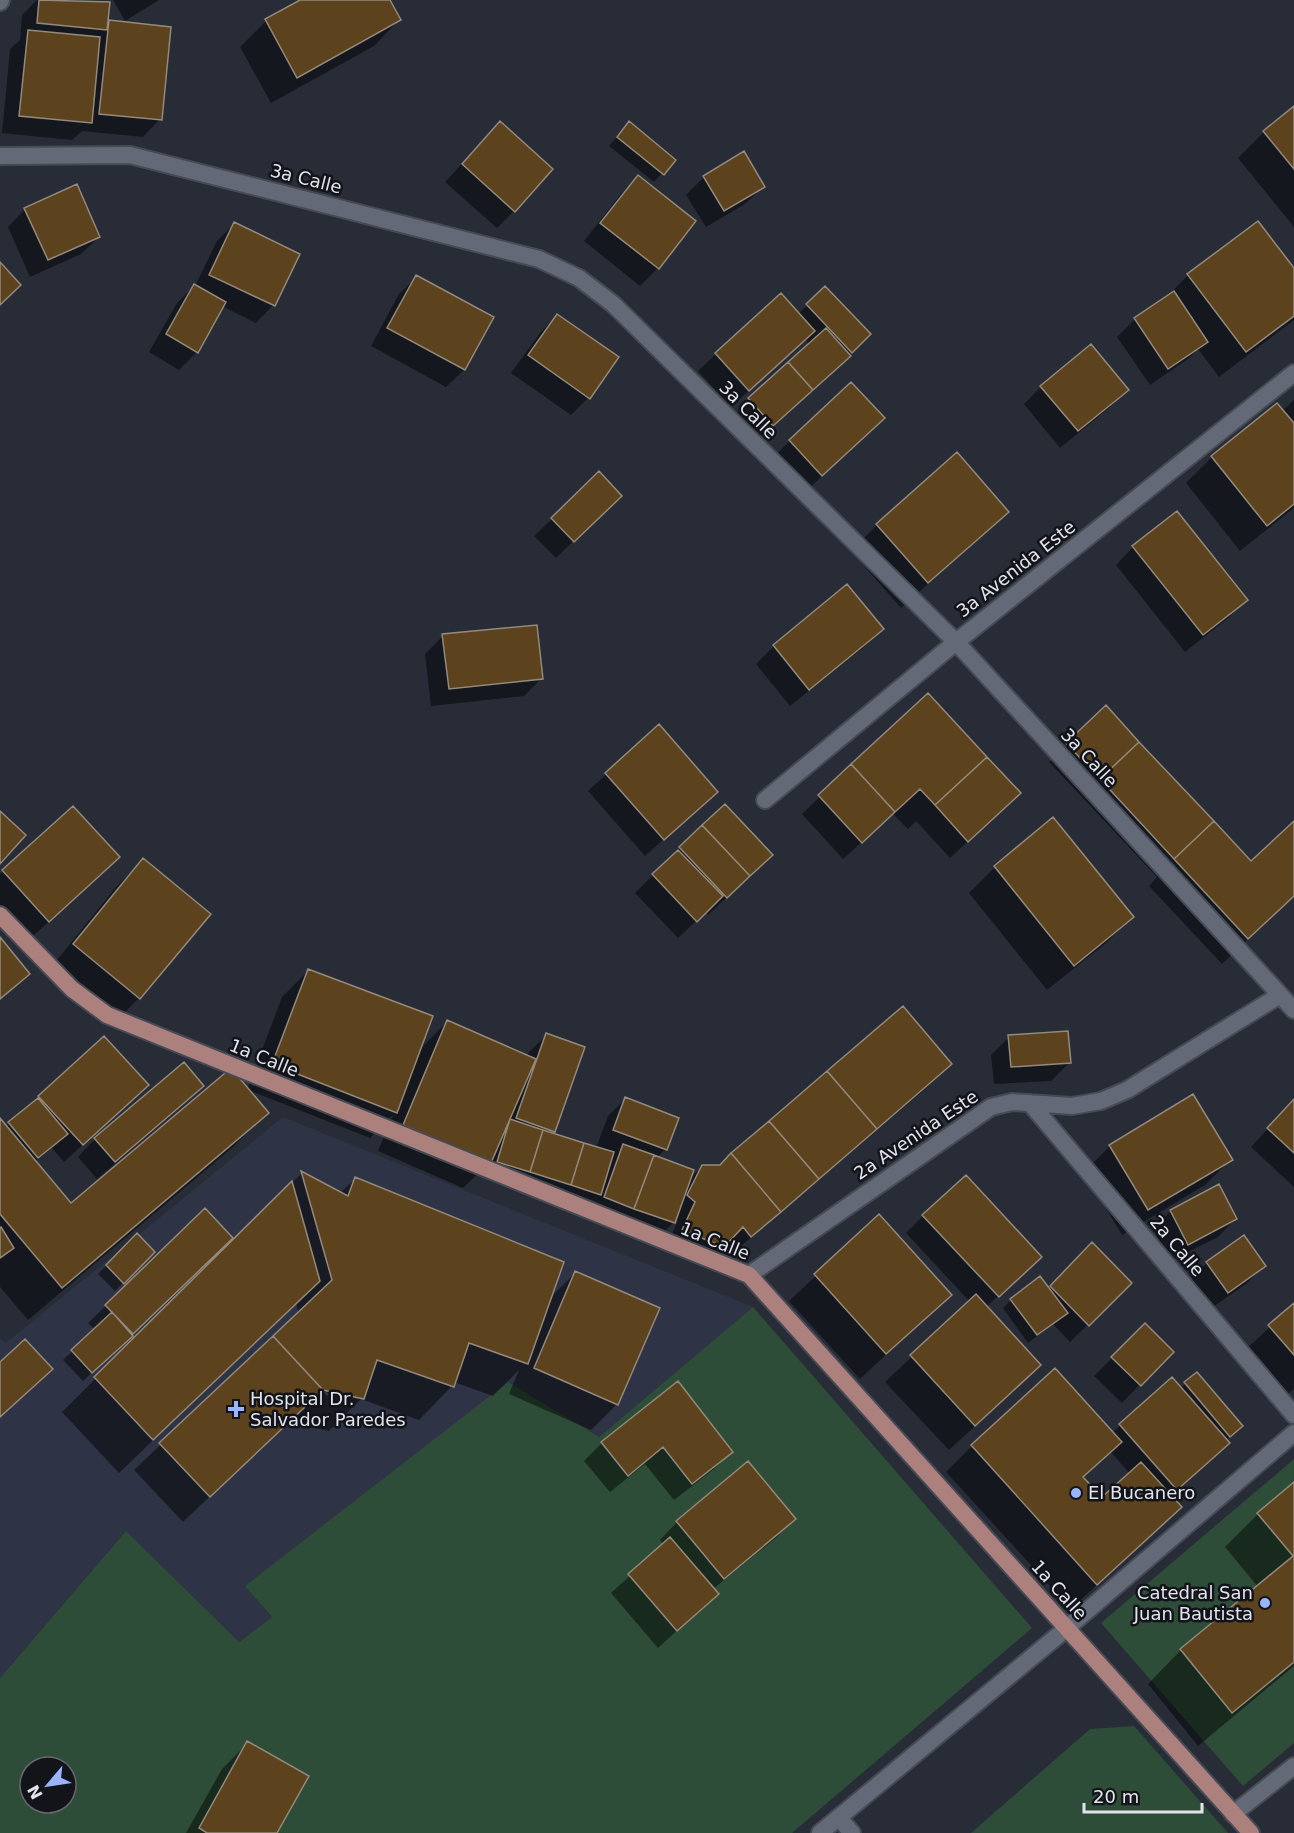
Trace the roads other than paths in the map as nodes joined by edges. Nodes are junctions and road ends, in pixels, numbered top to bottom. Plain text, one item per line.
1 (0, 156) edge
2 (1294, 373) edge
3 (956, 642) junction
4 (765, 800) dead end
5 (0, 915) edge
6 (1280, 995) junction
7 (1294, 1010) edge
8 (1030, 1103) junction
9 (749, 1275) junction
10 (1294, 1415) edge
11 (1294, 1432) edge
12 (1067, 1628) junction
13 (1294, 1766) edge
14 (1233, 1814) junction
15 (839, 1818) junction
16 (820, 1833) edge
17 (852, 1833) edge
18 (1251, 1833) edge

1 - 3 street, 3a Calle
2 - 3 street, 3a Avenida Este
3 - 4 street, 3a Avenida Este
3 - 6 street, 3a Calle
5 - 9 main road, 1a Calle
6 - 7 street, 3a Calle
6 - 8 street, 2a Avenida Este
8 - 9 street, 2a Avenida Este
8 - 10 street, 2a Calle
9 - 12 main road, 1a Calle
11 - 12 street
12 - 14 main road, 1a Calle
12 - 15 street
13 - 14 street
14 - 18 main road, 1a Calle
15 - 16 street
15 - 17 street

